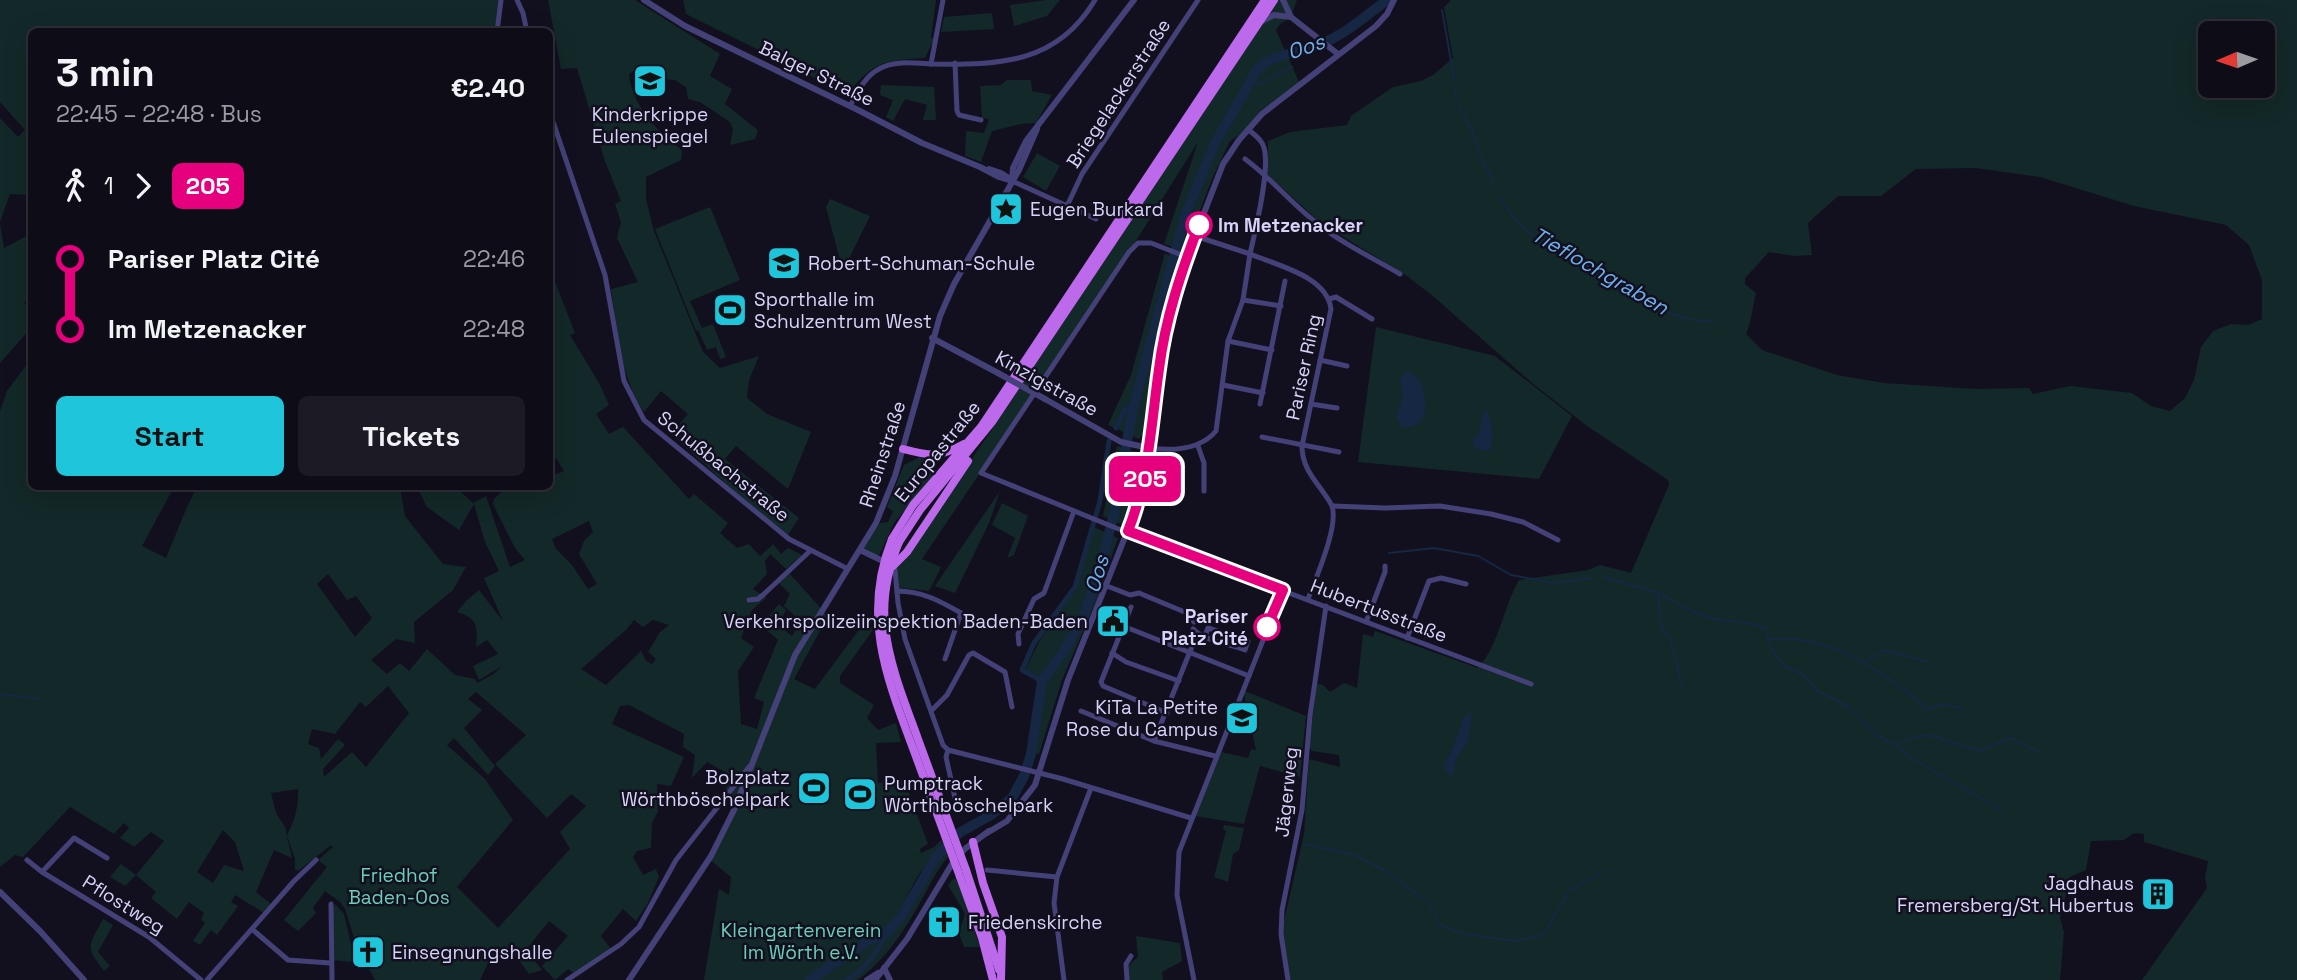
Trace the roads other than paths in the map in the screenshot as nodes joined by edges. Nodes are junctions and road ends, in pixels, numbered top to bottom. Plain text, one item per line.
1 (500, 0) edge
2 (517, 0) edge
3 (644, 0) edge
4 (943, 0) edge
5 (1095, 0) edge
6 (1134, 0) edge
7 (1198, 0) edge
8 (1265, 0) edge
9 (1274, 0) edge
10 (1283, 0) edge
11 (1394, 1) edge
12 (1291, 17) junction
13 (1258, 23) junction
14 (497, 28) edge
15 (526, 28) edge
16 (1338, 54) junction
17 (955, 63) junction
18 (931, 64) junction
19 (850, 106) junction
20 (981, 120) dead end
21 (553, 122) edge
22 (1248, 129) junction
23 (1245, 159) dead end
24 (1265, 175) junction
25 (1012, 181) junction
26 (1067, 205) junction
27 (1096, 219) dead end
28 (1195, 236) junction
29 (1250, 254) junction
30 (1187, 257) junction
31 (1400, 274) dead end
32 (1285, 281) dead end
33 (1329, 299) junction
34 (1243, 300) junction
35 (1281, 306) junction
36 (1372, 320) dead end
37 (932, 338) junction
38 (1228, 341) junction
39 (1272, 350) junction
40 (1320, 360) junction
41 (1347, 366) dead end
42 (1223, 385) junction
43 (1263, 393) junction
44 (1260, 404) dead end
45 (1311, 404) junction
46 (1337, 408) dead end
47 (992, 422) junction
48 (1262, 437) dead end
49 (970, 441) junction
50 (1198, 446) junction
51 (1302, 446) junction
52 (903, 449) junction
53 (1149, 449) junction
54 (1339, 452) dead end
55 (930, 456) junction
56 (933, 481) junction
57 (1204, 492) dead end
58 (1332, 506) junction
59 (1074, 511) junction
60 (1128, 531) junction
61 (1558, 540) dead end
62 (895, 541) junction
63 (860, 550) junction
64 (810, 551) junction
65 (892, 566) junction
66 (1385, 566) dead end
67 (848, 569) junction
68 (1466, 584) dead end
69 (1107, 586) junction
70 (1283, 590) junction
71 (897, 591) junction
72 (749, 600) dead end
73 (1308, 600) junction
74 (1326, 606) junction
75 (1131, 607) dead end
76 (1366, 622) junction
77 (1123, 626) junction
78 (1195, 628) junction
79 (1205, 636) junction
80 (1407, 638) junction
81 (1019, 644) dead end
82 (1191, 651) junction
83 (1112, 653) junction
84 (945, 659) dead end
85 (1249, 676) junction
86 (1179, 681) junction
87 (1531, 684) dead end
88 (1013, 707) dead end
89 (932, 710) junction
90 (1081, 711) dead end
91 (1167, 713) junction
92 (1154, 741) junction
93 (948, 750) junction
94 (1215, 757) junction
95 (751, 765) junction
96 (1040, 773) junction
97 (1091, 788) junction
98 (955, 798) dead end
99 (725, 801) junction
100 (736, 806) junction
101 (1191, 818) junction
102 (99, 841) dead end
103 (973, 842) junction
104 (95, 850) junction
105 (107, 858) dead end
106 (27, 860) dead end
107 (316, 860) dead end
108 (987, 870) dead end
109 (42, 872) junction
110 (963, 874) junction
111 (1057, 877) junction
112 (0, 892) edge
113 (331, 904) dead end
114 (253, 930) junction
115 (1131, 956) dead end
116 (330, 963) junction
117 (882, 974) edge
118 (84, 980) edge
119 (201, 980) edge
120 (208, 980) edge
121 (331, 980) edge
122 (567, 980) edge
123 (629, 980) edge
124 (867, 980) edge
125 (874, 980) edge
126 (890, 980) edge
127 (993, 980) edge
128 (1001, 980) edge
129 (1064, 980) edge
130 (1127, 980) edge
131 (1194, 980) edge
132 (1288, 980) edge

1 - 14 street
2 - 15 street
3 - 19 street, Balger Straße
4 - 18 street
5 - 17 street
6 - 25 street, Rheinstraße
7 - 26 street, Briegelackerstraße
8 - 49 main road, Europastraße
9 - 13 main road, Europastraße
10 - 12 street
11 - 16 street
12 - 13 street
12 - 16 street
13 - 47 main road, Europastraße
16 - 22 street
17 - 18 street
17 - 20 street
18 - 19 street
19 - 25 street, Balger Straße
21 - 64 street, Schußbachstraße
22 - 24 street
22 - 28 street
23 - 24 street
24 - 29 street
24 - 31 street
25 - 26 street
25 - 37 street, Rheinstraße
26 - 27 street
28 - 29 street, Pariser Ring
28 - 30 street
29 - 33 street, Pariser Ring
29 - 34 street
30 - 53 street
30 - 59 street, Hubertusstraße
32 - 35 street
33 - 36 street
33 - 40 street, Pariser Ring
34 - 35 street
34 - 38 street
35 - 39 street
37 - 52 street, Rheinstraße
37 - 53 street, Kinzigstraße, bridge
38 - 39 street
38 - 42 street
39 - 43 street
40 - 41 street
40 - 45 street, Pariser Ring
42 - 43 street
42 - 50 street
43 - 44 street
45 - 46 street
45 - 51 street, Pariser Ring
47 - 62 main road, Europastraße
47 - 65 main road
48 - 51 street
49 - 55 main road
49 - 56 main road, Europastraße
50 - 53 street
50 - 57 street
51 - 54 street
51 - 58 street, Pariser Ring
52 - 55 main road
52 - 63 street, Rheinstraße
53 - 60 street
55 - 56 main road
56 - 62 main road, Europastraße
58 - 61 street
58 - 73 street
59 - 60 street, Hubertusstraße
59 - 81 street
60 - 69 street
60 - 70 street, Hubertusstraße
62 - 110 main road, Europastraße, bridge
63 - 65 street
63 - 67 street, Rheinstraße
64 - 67 street, Schußbachstraße
64 - 72 street
65 - 71 street
66 - 76 street
67 - 95 street, Rheinstraße
68 - 80 street
69 - 78 street
69 - 96 street
70 - 73 street, Hubertusstraße
70 - 85 street
71 - 84 street
71 - 89 street
73 - 74 street, Hubertusstraße
74 - 76 street, Hubertusstraße
74 - 132 street, Jägerweg
75 - 77 street
76 - 80 street, Hubertusstraße
77 - 82 street
77 - 83 street
78 - 79 street
78 - 82 street
79 - 79 street
80 - 87 street, Hubertusstraße
82 - 85 street
82 - 86 street
83 - 86 street
83 - 91 street
85 - 94 street
86 - 91 street
88 - 89 street
89 - 93 street
90 - 92 street
91 - 92 street
92 - 94 street
93 - 96 street
93 - 98 street
94 - 101 street
95 - 99 street, Rheinstraße
95 - 100 street
96 - 97 street
96 - 103 street
97 - 101 street
97 - 111 street
99 - 100 street
99 - 122 street, Rheinstraße
100 - 123 street
101 - 131 street
102 - 104 street
103 - 117 street
103 - 128 main road
104 - 105 street
104 - 109 street
106 - 109 street, Pflostweg
107 - 114 street
108 - 111 street
109 - 119 street, Pflostweg
110 - 127 main road, Europastraße
110 - 128 main road, Europastraße
111 - 129 street
112 - 118 street
113 - 116 street
114 - 116 street
114 - 120 street
115 - 130 street
116 - 121 street
117 - 124 street
117 - 125 street
117 - 126 street

